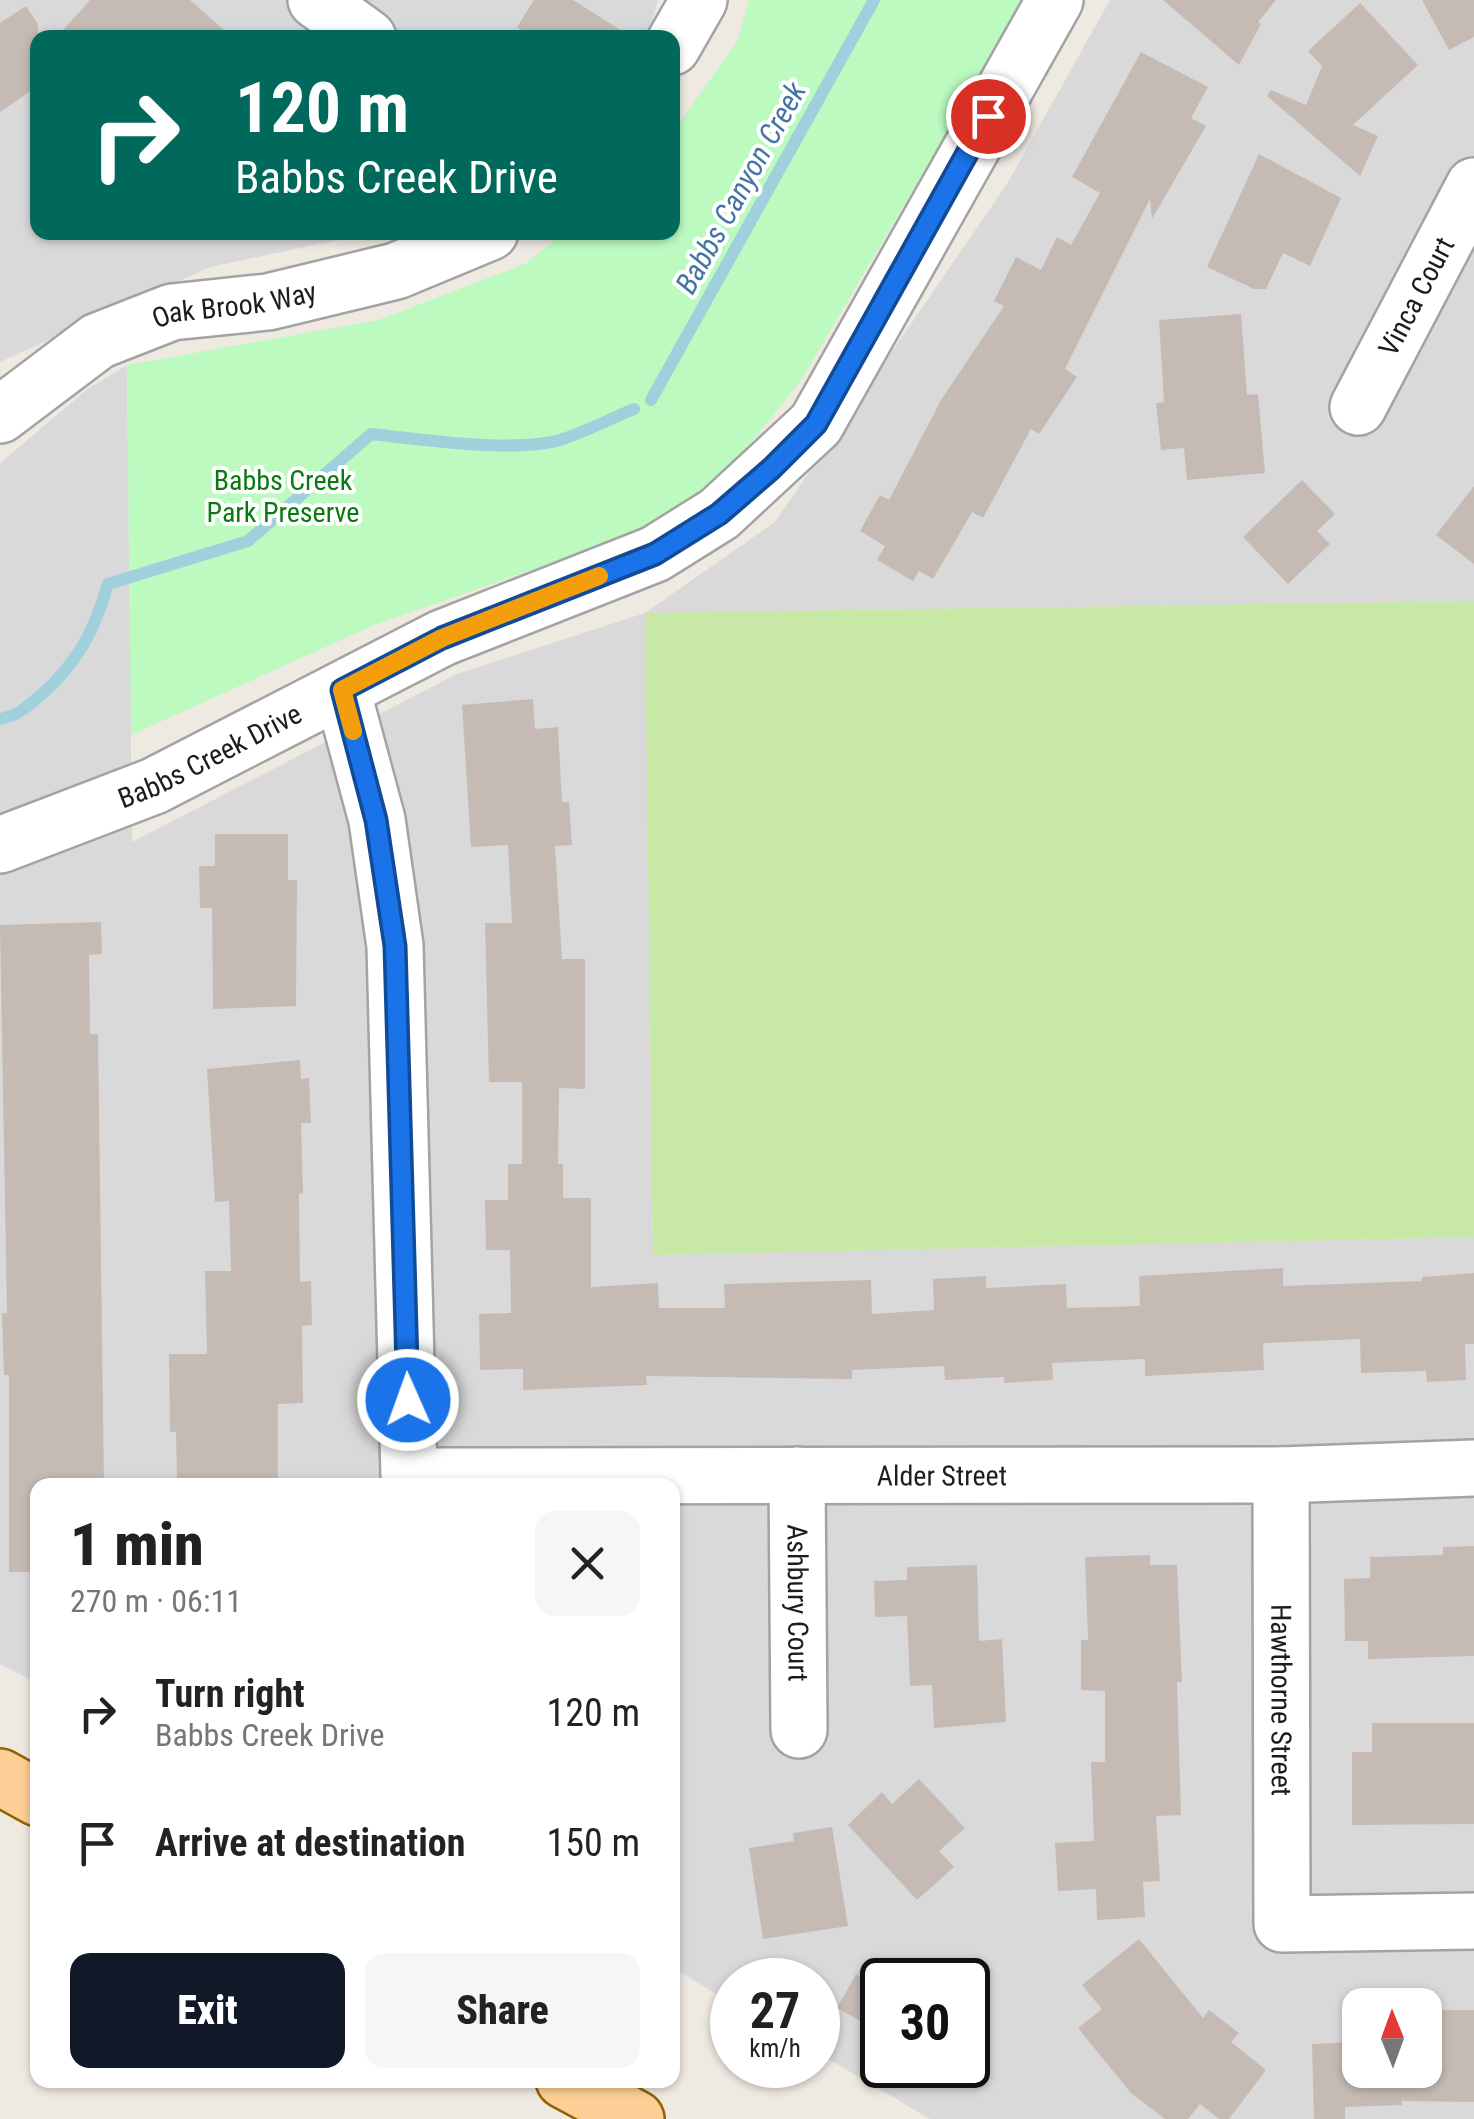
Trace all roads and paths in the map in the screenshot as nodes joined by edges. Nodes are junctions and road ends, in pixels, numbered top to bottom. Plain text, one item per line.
1 (316, 0) edge
2 (699, 0) edge
3 (1055, 0) edge
4 (357, 30) edge
5 (680, 32) edge
6 (1474, 186) edge
7 (471, 240) edge
8 (1358, 407) dead end
9 (0, 415) edge
10 (342, 690) junction
11 (0, 845) edge
12 (1474, 1468) edge
13 (797, 1475) junction
14 (1281, 1475) junction
15 (800, 1730) dead end
16 (0, 1778) edge
17 (30, 1794) edge
18 (1474, 1921) edge
19 (579, 2088) edge
20 (636, 2119) edge

1 - 4 street
2 - 5 street
3 - 10 street, Babbs Creek Drive
6 - 8 street, Vinca Court
7 - 9 street, Oak Brook Way
10 - 11 street, Babbs Creek Drive
10 - 13 street, Alder Street
12 - 14 street, Alder Street
13 - 14 street, Alder Street
13 - 15 street, Ashbury Court
14 - 18 street, Hawthorne Street
16 - 17 main road
19 - 20 main road

